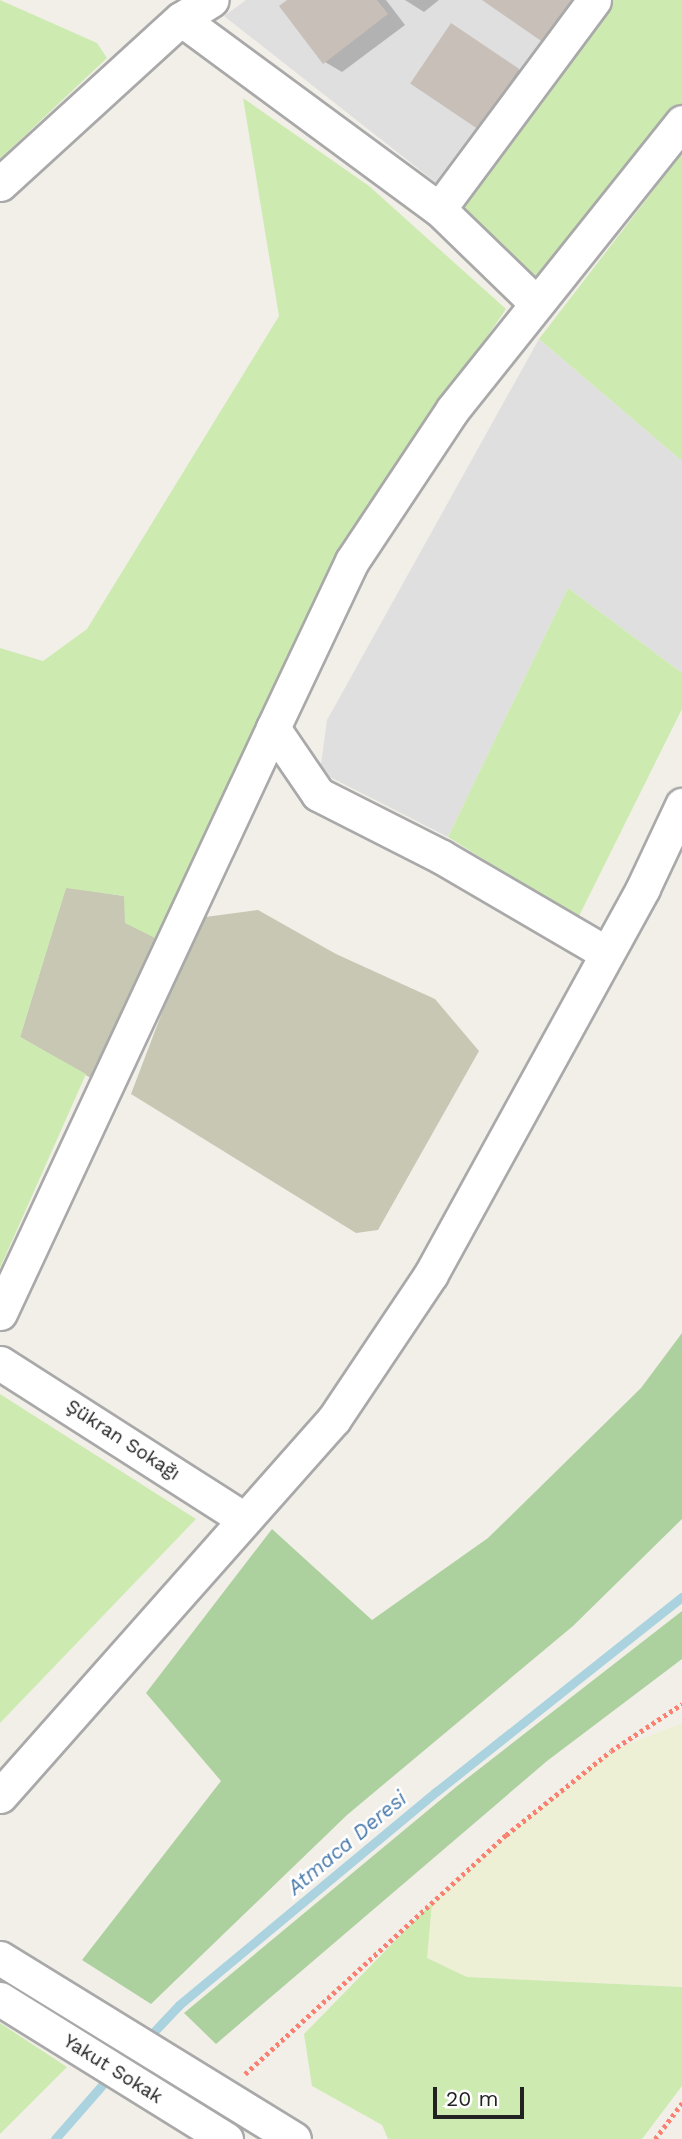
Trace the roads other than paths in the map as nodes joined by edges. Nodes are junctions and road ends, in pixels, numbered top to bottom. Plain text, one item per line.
1 (211, 0) edge
2 (594, 0) edge
3 (181, 19) junction
4 (682, 122) edge
5 (0, 184) edge
6 (439, 209) junction
7 (537, 304) junction
8 (273, 728) junction
9 (682, 804) edge
10 (606, 953) junction
11 (0, 1313) edge
12 (0, 1363) edge
13 (244, 1519) junction
14 (0, 1796) edge
15 (0, 1958) edge
16 (0, 1999) edge
17 (226, 2139) edge
18 (293, 2139) edge

1 - 3 street
2 - 6 street
3 - 5 street
3 - 6 street
4 - 7 street
6 - 7 street
7 - 8 street
8 - 10 street
8 - 11 street
9 - 10 street
10 - 13 street
12 - 13 street, Şükran Sokağı
13 - 14 street
15 - 18 street, Yakut Sokak
16 - 17 street, Yakut Sokak

